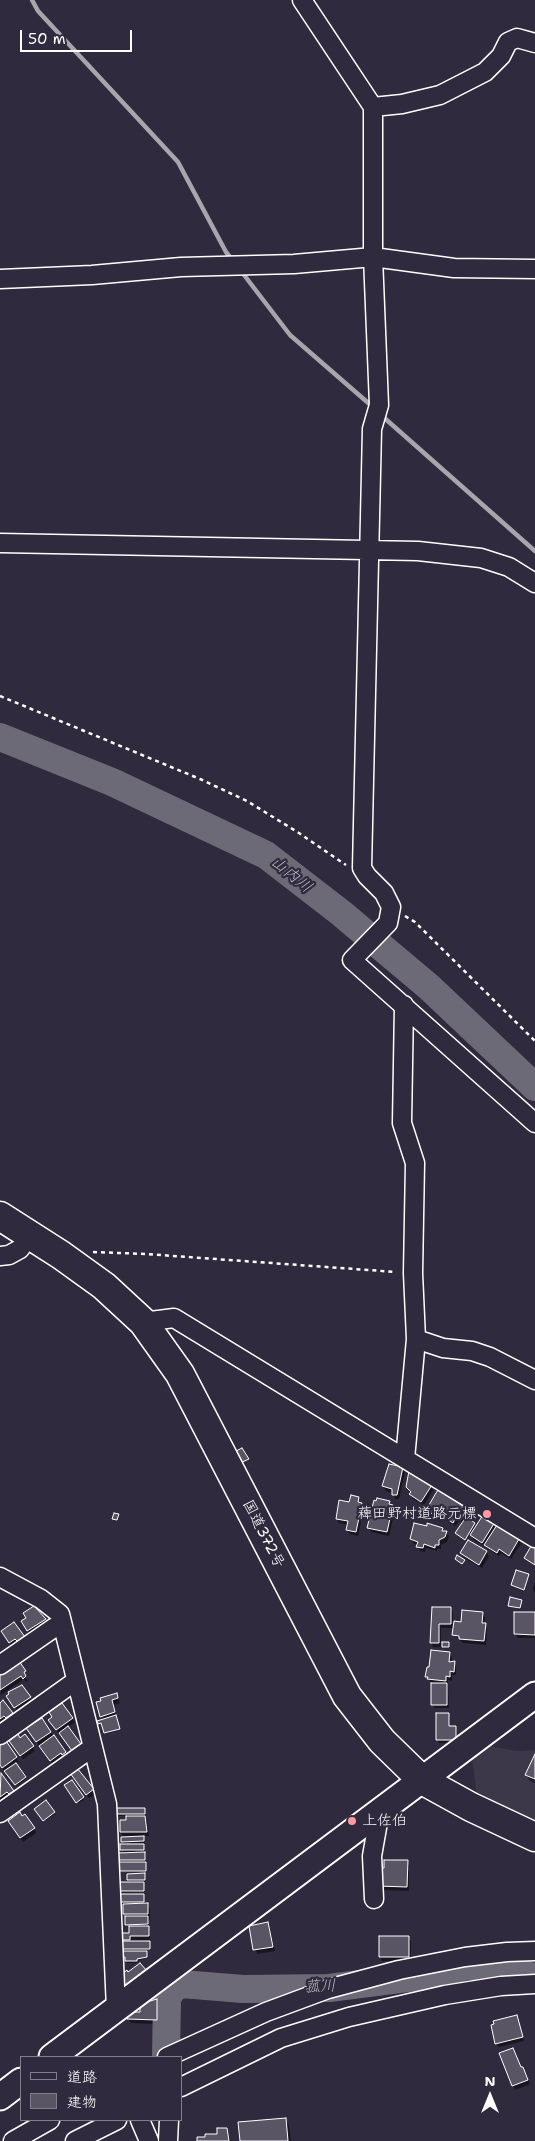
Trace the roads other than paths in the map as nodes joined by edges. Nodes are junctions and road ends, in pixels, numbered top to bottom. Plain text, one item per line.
1 (302, 0) edge
2 (535, 43) edge
3 (373, 107) junction
4 (373, 257) junction
5 (535, 269) edge
6 (0, 279) edge
7 (0, 542) edge
8 (369, 549) junction
9 (535, 583) edge
10 (404, 1005) junction
11 (535, 1123) edge
12 (0, 1216) edge
13 (30, 1235) junction
14 (0, 1256) edge
15 (143, 1322) junction
16 (416, 1339) junction
17 (535, 1380) edge
18 (405, 1458) junction
19 (535, 1538) edge
20 (4, 1584) edge
21 (62, 1624) junction
22 (0, 1665) edge
23 (77, 1684) junction
24 (535, 1695) edge
25 (0, 1735) edge
26 (93, 1747) junction
27 (422, 1780) junction
28 (380, 1811) junction
29 (0, 1812) edge
30 (535, 1837) edge
31 (374, 1899) dead end
32 (535, 1951) edge
33 (535, 1984) edge
34 (116, 2009) junction
35 (53, 2056) edge
36 (169, 2056) edge
37 (20, 2082) edge
38 (182, 2087) edge
39 (0, 2097) edge
40 (48, 2121) edge
41 (115, 2121) edge
42 (140, 2121) edge
43 (169, 2121) edge
44 (12, 2141) edge
45 (75, 2141) edge
46 (149, 2141) edge
47 (168, 2141) edge

1 - 3 street
2 - 3 street
3 - 4 street
4 - 5 street
4 - 6 street
4 - 8 street
7 - 8 street
8 - 9 street
8 - 10 street
10 - 11 street
10 - 16 street
12 - 13 highway, 国道372号
13 - 14 street
13 - 15 highway, 国道372号
15 - 18 street
15 - 27 highway, 国道372号
16 - 17 street
16 - 18 street
18 - 19 street
20 - 21 street
21 - 22 street
21 - 23 street
23 - 25 street
23 - 26 street
24 - 27 street
26 - 29 street
26 - 34 street
27 - 28 street
27 - 30 highway, 国道372号
28 - 31 street
28 - 34 street
32 - 36 street
33 - 38 street
34 - 35 street
37 - 39 street
40 - 44 street
41 - 45 street
42 - 46 street
43 - 47 street

